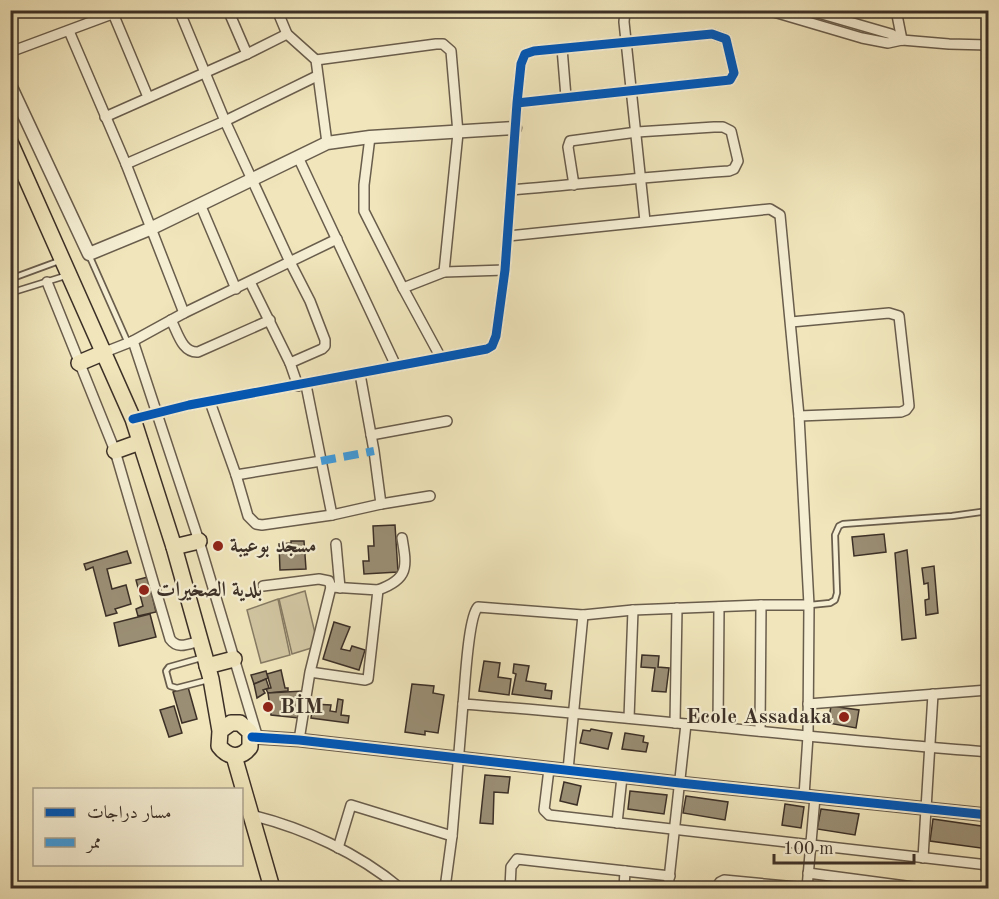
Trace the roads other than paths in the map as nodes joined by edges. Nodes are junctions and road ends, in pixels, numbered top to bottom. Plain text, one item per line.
1 (123, 10) edge
2 (179, 10) edge
3 (228, 10) edge
4 (277, 10) edge
5 (625, 10) edge
6 (767, 10) edge
7 (808, 10) edge
8 (896, 10) edge
9 (112, 13) edge
10 (69, 31) junction
11 (287, 34) junction
12 (902, 40) junction
13 (626, 41) junction
14 (988, 45) edge
15 (561, 48) junction
16 (10, 52) edge
17 (246, 54) junction
18 (316, 60) junction
19 (205, 73) junction
20 (317, 76) junction
21 (10, 85) edge
22 (632, 90) junction
23 (148, 97) junction
24 (566, 97) junction
25 (517, 103) junction
26 (105, 117) junction
27 (225, 121) junction
28 (515, 128) junction
29 (637, 132) junction
30 (458, 133) junction
31 (370, 137) junction
32 (10, 142) edge
33 (327, 143) junction
34 (298, 157) junction
35 (126, 164) junction
36 (641, 177) junction
37 (252, 178) junction
38 (574, 185) junction
39 (511, 190) junction
40 (200, 204) junction
41 (645, 221) junction
42 (152, 228) junction
43 (508, 236) junction
44 (337, 239) junction
45 (89, 254) junction
46 (61, 260) junction
47 (290, 262) junction
48 (505, 270) junction
49 (444, 272) junction
50 (68, 275) junction
51 (10, 279) edge
52 (47, 282) junction
53 (250, 282) junction
54 (403, 288) junction
55 (236, 289) junction
56 (10, 293) edge
57 (184, 313) junction
58 (171, 320) junction
59 (270, 320) junction
60 (791, 322) junction
61 (131, 342) junction
62 (105, 352) junction
63 (441, 358) junction
64 (80, 363) junction
65 (290, 363) junction
66 (396, 366) junction
67 (360, 374) junction
68 (302, 386) junction
69 (210, 402) junction
70 (157, 412) junction
71 (799, 416) junction
72 (132, 419) junction
73 (447, 421) dead end
74 (371, 435) junction
75 (140, 442) junction
76 (115, 451) junction
77 (321, 461) junction
78 (236, 475) junction
79 (430, 496) dead end
80 (381, 504) junction
81 (988, 511) edge
82 (332, 514) junction
83 (402, 538) dead end
84 (199, 541) junction
85 (336, 544) dead end
86 (174, 547) junction
87 (263, 586) dead end
88 (336, 587) junction
89 (378, 590) junction
90 (761, 605) junction
91 (809, 605) junction
92 (720, 607) junction
93 (677, 608) junction
94 (633, 610) junction
95 (583, 615) junction
96 (200, 642) junction
97 (234, 659) junction
98 (207, 668) junction
99 (310, 672) junction
100 (988, 690) edge
101 (933, 694) junction
102 (463, 704) junction
103 (808, 704) junction
104 (573, 712) junction
105 (629, 718) junction
106 (236, 722) junction
107 (675, 723) junction
108 (686, 723) junction
109 (718, 727) junction
110 (760, 731) junction
111 (220, 732) junction
112 (808, 736) junction
113 (255, 737) junction
114 (299, 740) junction
115 (929, 747) junction
116 (988, 752) edge
117 (234, 756) junction
118 (459, 759) junction
119 (549, 769) junction
120 (568, 771) junction
121 (622, 777) junction
122 (680, 783) junction
123 (809, 797) junction
124 (926, 809) junction
125 (251, 814) junction
126 (988, 815) edge
127 (617, 823) junction
128 (675, 831) junction
129 (452, 836) junction
130 (811, 845) junction
131 (338, 848) junction
132 (923, 858) junction
133 (988, 865) edge
134 (625, 871) junction
135 (808, 873) junction
136 (670, 876) junction
137 (896, 887) edge
138 (272, 888) edge
139 (400, 888) edge
140 (445, 888) edge
141 (510, 888) edge
142 (624, 888) edge
143 (668, 888) edge
144 (716, 888) edge
145 (807, 888) edge
146 (921, 888) edge

1 - 9 street
2 - 19 street
3 - 17 street
4 - 11 street
5 - 13 street
6 - 12 street
7 - 12 street
8 - 12 street
9 - 10 street
9 - 23 street
10 - 16 street
10 - 26 street
11 - 17 street
11 - 18 street
12 - 14 street
13 - 15 street
13 - 22 street
13 - 22 street
15 - 24 street
15 - 25 street
17 - 19 street
18 - 20 street
18 - 30 street
19 - 23 street
19 - 27 street
20 - 27 street
20 - 33 street
21 - 45 street
22 - 24 street
22 - 29 street
23 - 26 street
24 - 25 street
25 - 28 street
26 - 35 street
27 - 35 street
27 - 37 street
28 - 30 street
28 - 39 street
29 - 36 street
29 - 36 street
29 - 38 street
30 - 31 street
30 - 49 street
31 - 33 street
31 - 54 street
32 - 46 main road
33 - 34 street
34 - 37 street
34 - 44 street
35 - 42 street
36 - 38 street
36 - 41 street
37 - 40 street
37 - 47 street
38 - 39 street
39 - 43 street
40 - 42 street
40 - 55 street
41 - 43 street
41 - 60 street
42 - 45 street
42 - 57 street
43 - 48 street
44 - 47 street
44 - 66 street
45 - 61 lane
46 - 50 main road
46 - 51 lane
47 - 53 street
47 - 65 street
48 - 49 street
48 - 63 street
49 - 54 street
50 - 52 lane
50 - 62 main road
52 - 56 lane
52 - 64 street
53 - 55 street
53 - 59 street
54 - 63 street
55 - 57 street
57 - 58 street
58 - 59 street
58 - 61 street
59 - 65 street
60 - 71 street
60 - 71 street
61 - 62 street
61 - 70 street
62 - 64 main road
62 - 72 main road
63 - 66 street
64 - 76 street
65 - 68 street
66 - 67 street
67 - 68 street
67 - 74 street
68 - 69 street
68 - 77 street
69 - 70 street
69 - 78 street
70 - 72 street
70 - 84 street
71 - 91 street
72 - 75 main road
73 - 74 street
74 - 80 street
75 - 76 main road
75 - 86 main road
76 - 96 street
77 - 78 street
77 - 82 street
78 - 82 street
79 - 80 street
80 - 82 street
81 - 91 lane
83 - 89 street
84 - 86 main road
84 - 97 street
85 - 88 street
86 - 96 main road
87 - 88 street
88 - 89 street
88 - 99 street
89 - 99 street
90 - 91 street
90 - 92 street
90 - 110 street
91 - 103 street
92 - 93 street
92 - 109 street
93 - 94 street
93 - 107 street
94 - 95 street
94 - 105 street
95 - 102 street
95 - 104 street
96 - 98 main road
97 - 98 main road
97 - 113 street
98 - 98 lane
98 - 106 main road
98 - 111 main road
99 - 114 street
100 - 101 street
101 - 103 street
101 - 115 street
102 - 104 street
102 - 118 street
103 - 112 street
104 - 105 street
104 - 120 street
105 - 107 street
106 - 111 main road
106 - 113 main road
107 - 108 street
108 - 109 street
108 - 122 street
109 - 110 street
110 - 112 street
111 - 117 main road
112 - 115 street
112 - 123 street
113 - 114 street
113 - 117 main road
114 - 118 street
115 - 116 street
115 - 124 street
117 - 125 main road
118 - 119 street
118 - 129 street
119 - 120 street
119 - 127 street
120 - 121 street
121 - 122 street
121 - 127 street
122 - 123 street
122 - 128 street
123 - 124 street
123 - 130 street
124 - 126 street
124 - 132 street
125 - 131 street
125 - 138 main road
127 - 128 street
128 - 130 street
128 - 136 street
129 - 131 street
129 - 140 street
130 - 132 street
130 - 135 street
131 - 139 street
132 - 133 street
134 - 136 street
134 - 141 street
134 - 142 street
135 - 137 street
135 - 145 street
136 - 143 street
137 - 146 street
144 - 145 street

